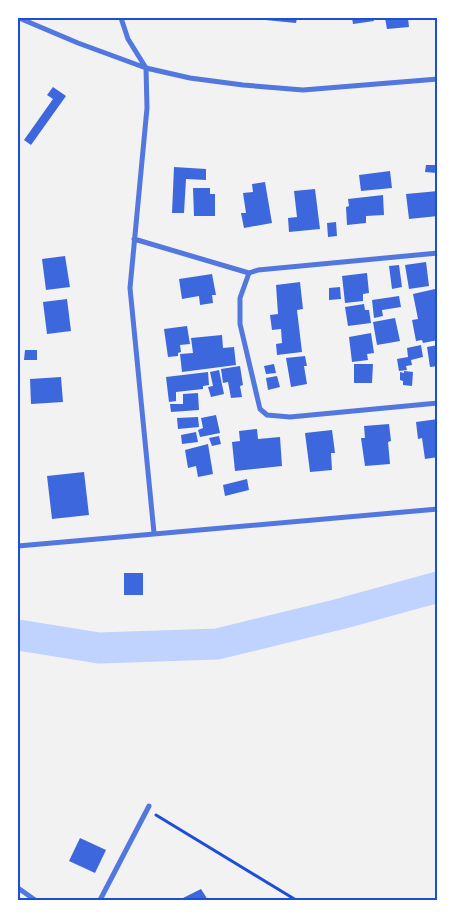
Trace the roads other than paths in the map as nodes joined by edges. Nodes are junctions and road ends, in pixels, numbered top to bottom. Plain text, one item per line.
1 (19, 18) edge
2 (121, 18) edge
3 (146, 68) junction
4 (438, 79) edge
5 (134, 239) junction
6 (438, 253) edge
7 (249, 273) junction
8 (438, 403) edge
9 (438, 509) edge
10 (154, 533) junction
11 (18, 546) edge
12 (148, 808) road end
13 (18, 888) edge
14 (34, 900) edge
15 (100, 900) edge

1 - 3 street
2 - 3 street
3 - 4 street
3 - 5 street
5 - 7 street
5 - 10 street
6 - 7 street
7 - 8 street
9 - 10 street
10 - 11 street
12 - 15 street
13 - 14 street

